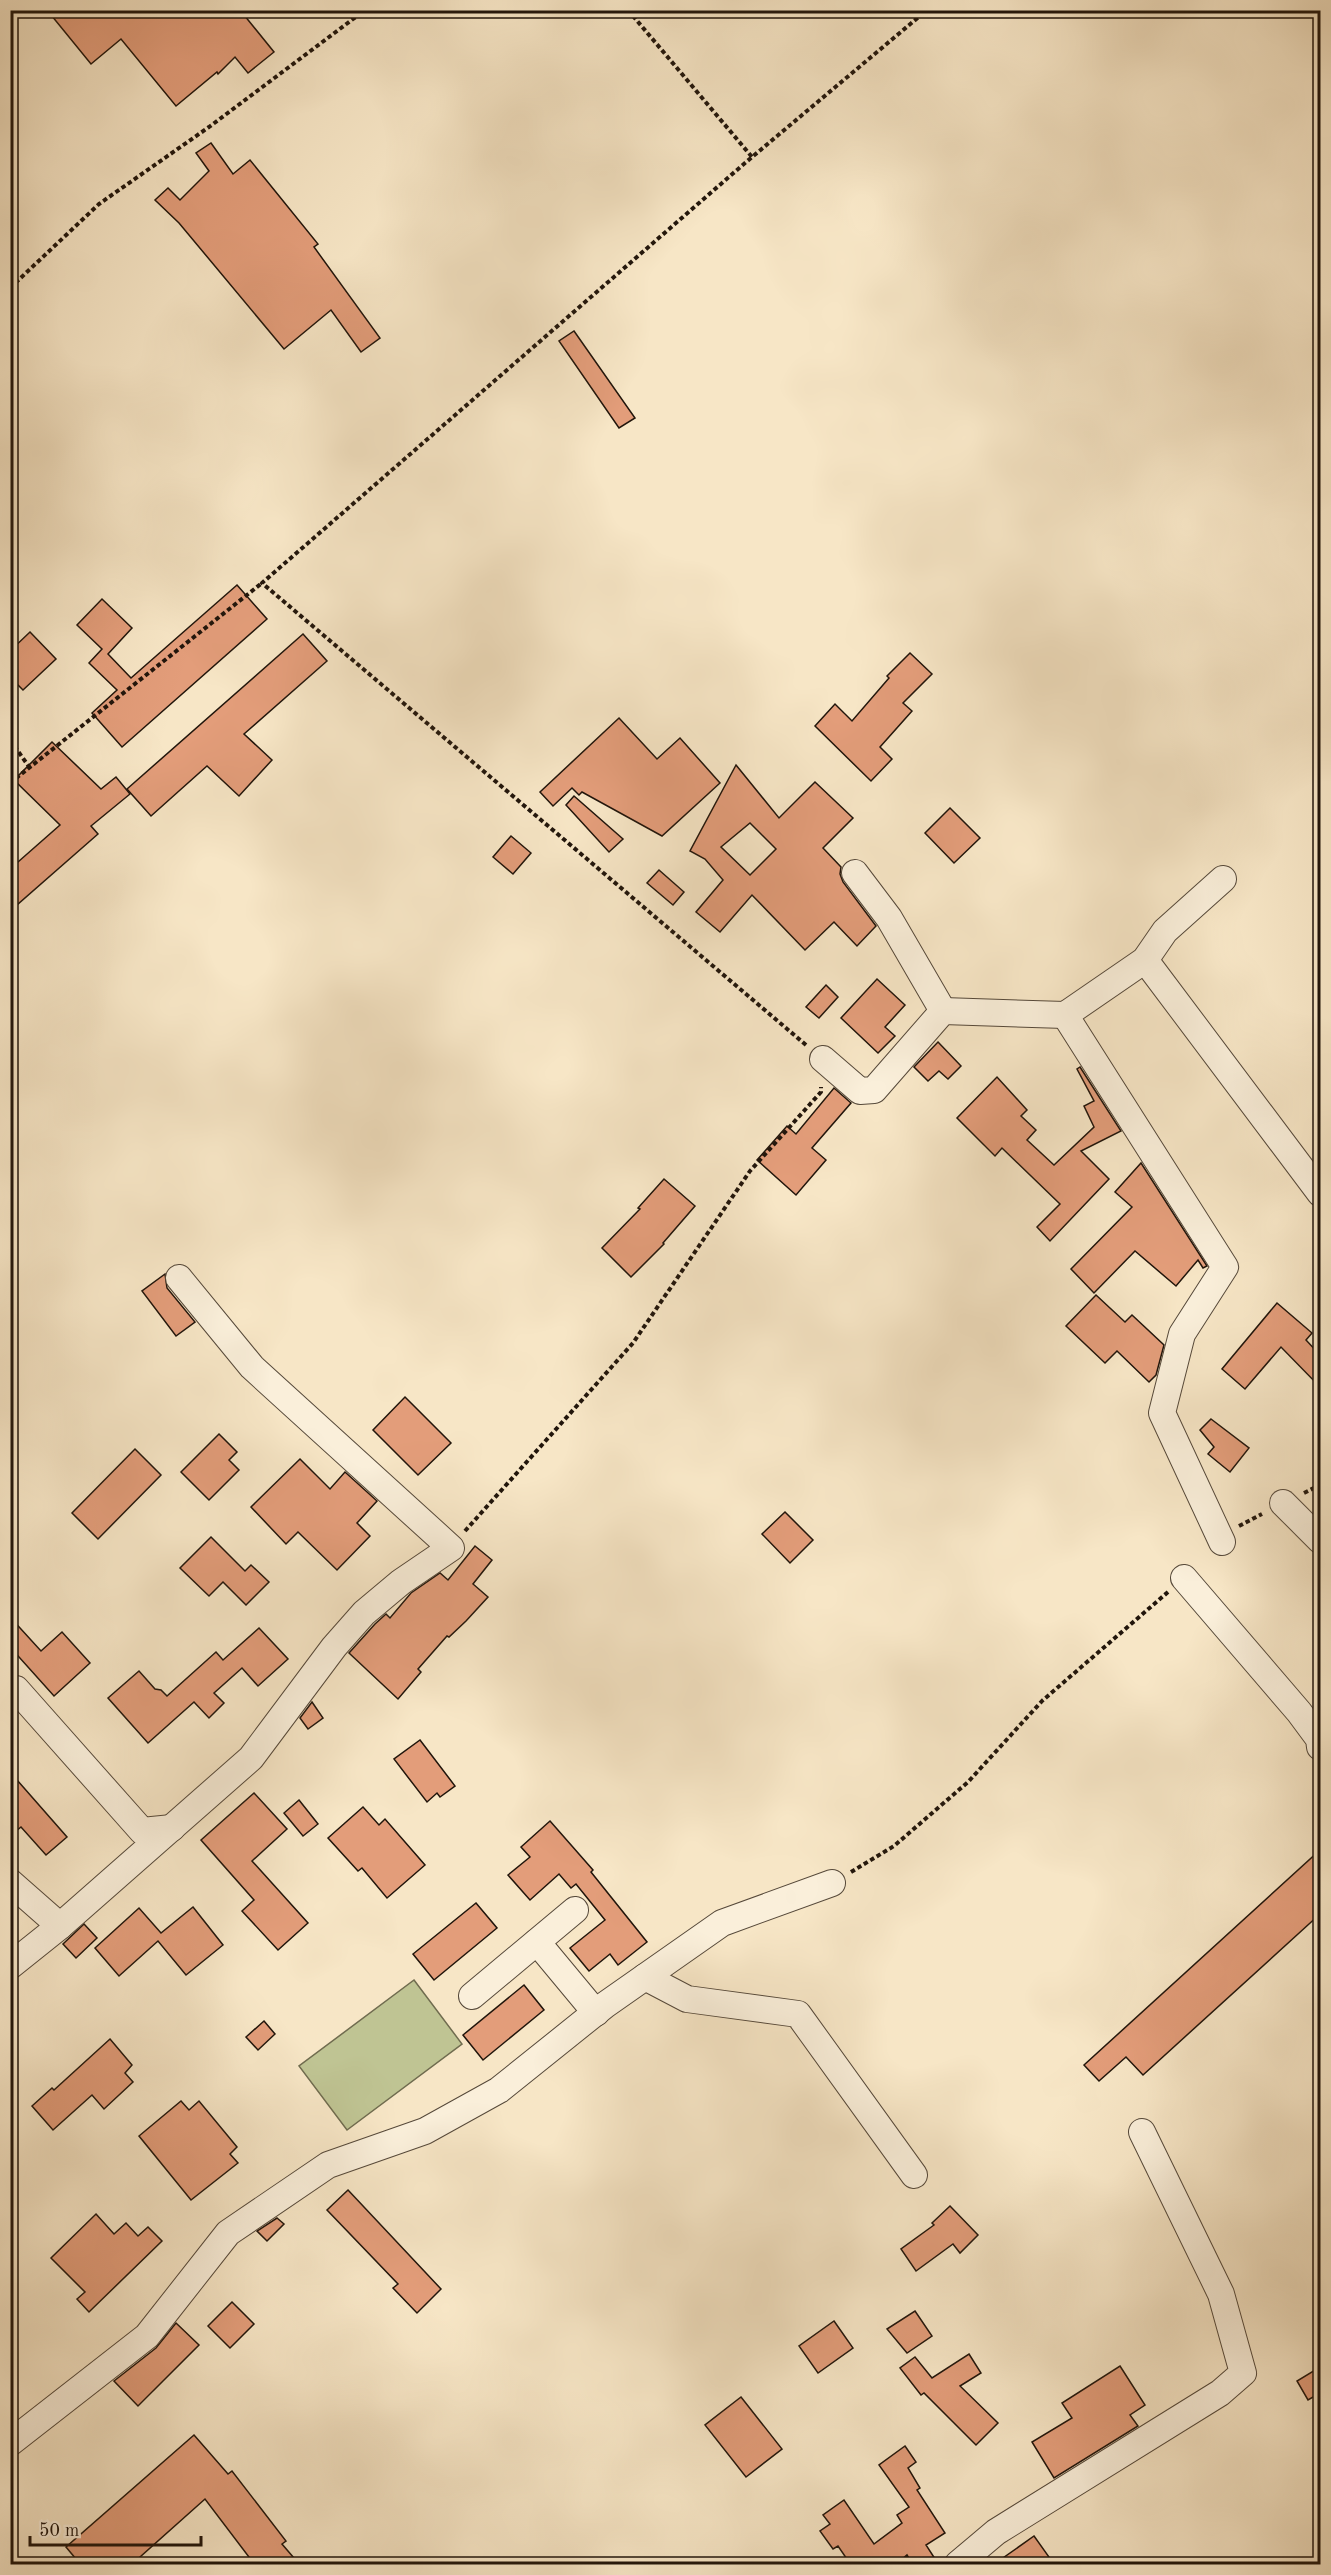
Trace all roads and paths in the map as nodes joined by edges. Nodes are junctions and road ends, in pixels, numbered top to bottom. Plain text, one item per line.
1 (365, 10) edge
2 (628, 10) edge
3 (927, 10) edge
4 (752, 157) junction
5 (10, 288) edge
6 (262, 583) junction
7 (10, 740) edge
8 (30, 768) junction
9 (10, 783) edge
10 (855, 873) dead end
11 (1223, 879) dead end
12 (1145, 960) junction
13 (943, 1011) junction
14 (1065, 1015) junction
15 (823, 1059) junction
16 (1320, 1193) edge
17 (179, 1278) dead end
18 (1320, 1485) edge
19 (1283, 1503) junction
20 (1320, 1540) edge
21 (1222, 1542) joint
22 (451, 1548) junction
23 (1184, 1578) joint
24 (16, 1689) dead end
25 (1320, 1747) edge
26 (172, 1828) junction
27 (10, 1882) edge
28 (832, 1883) joint
29 (575, 1910) dead end
30 (60, 1926) junction
31 (537, 1942) junction
32 (10, 1966) edge
33 (645, 1977) junction
34 (472, 1996) dead end
35 (596, 2013) junction
36 (1142, 2132) dead end
37 (914, 2175) dead end
38 (10, 2443) edge
39 (958, 2565) edge

1 - 5 path
2 - 4 path
3 - 4 path
4 - 6 path
6 - 8 path
6 - 15 path
7 - 8 path
8 - 9 path
10 - 13 street
11 - 12 street
12 - 14 street
12 - 16 street
13 - 14 street
13 - 15 street
14 - 21 street
15 - 22 path
17 - 22 street
18 - 19 path
19 - 20 street
19 - 21 path
22 - 26 street
23 - 25 street
23 - 28 path
24 - 26 street
26 - 30 street
27 - 30 street
28 - 33 street
29 - 31 street
30 - 32 street
31 - 34 street
31 - 35 street
33 - 35 street
33 - 37 street
35 - 38 street
36 - 39 street

